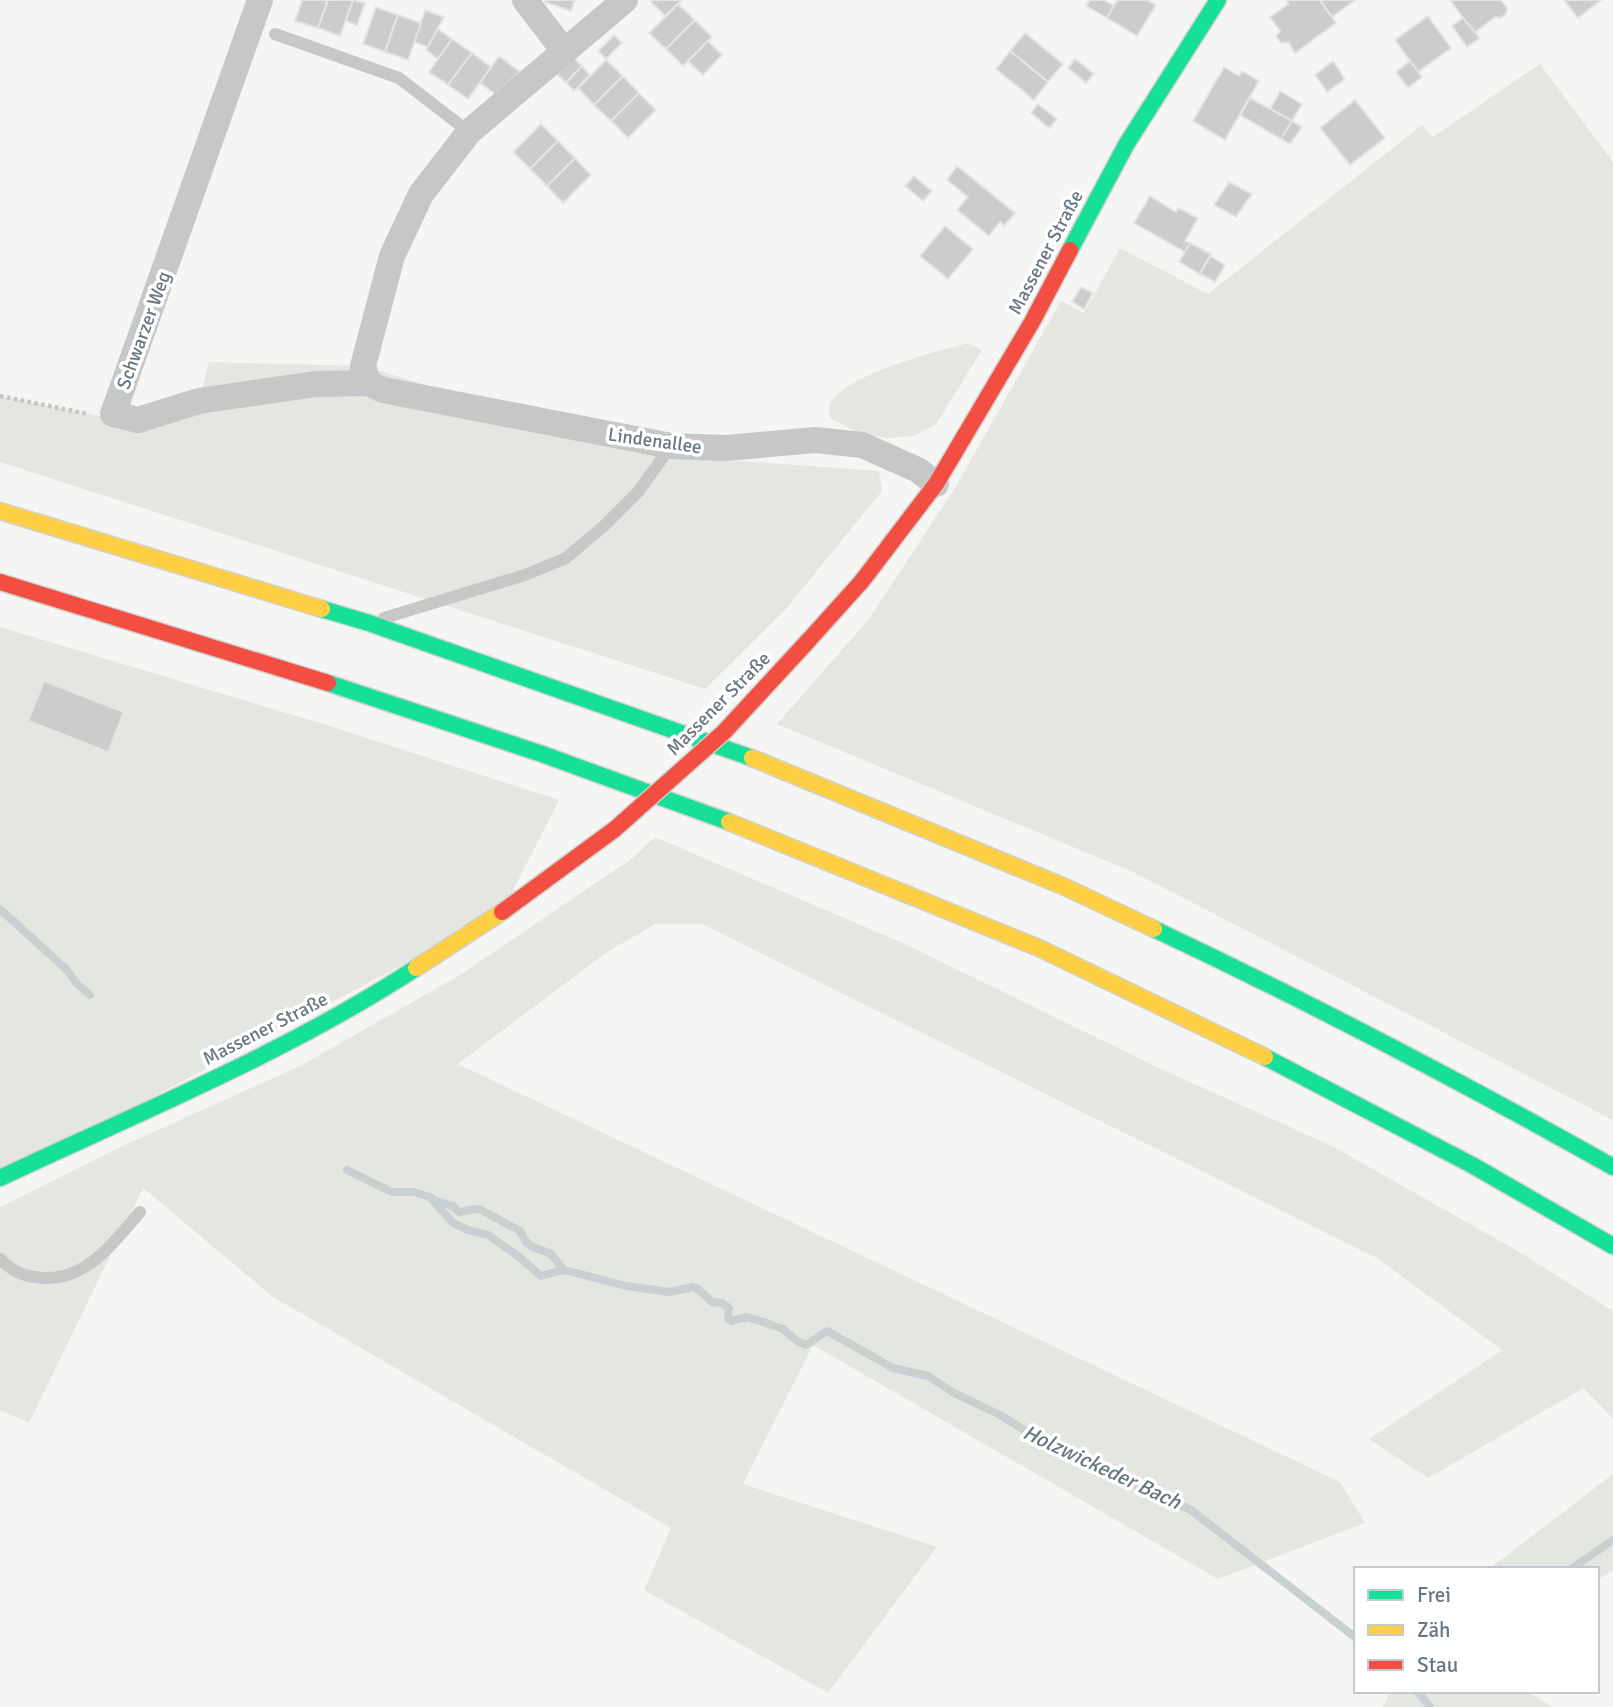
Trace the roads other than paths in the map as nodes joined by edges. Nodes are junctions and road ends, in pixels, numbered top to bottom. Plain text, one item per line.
1 (260, 0) edge
2 (524, 0) edge
3 (625, 0) edge
4 (1219, 0) edge
5 (275, 34) dead end
6 (564, 51) junction
7 (468, 132) junction
8 (368, 383) junction
9 (671, 446) junction
10 (936, 484) junction
11 (0, 511) edge
12 (0, 582) edge
13 (369, 622) junction
14 (1613, 1167) edge
15 (0, 1178) edge
16 (140, 1212) dead end
17 (1613, 1246) edge
18 (0, 1259) edge

1 - 8 street, Schwarzer Weg
2 - 6 street
3 - 6 street
4 - 10 main road, Massener Straße
5 - 7 lane
6 - 7 street
7 - 8 street
8 - 9 street, Lindenallee
9 - 10 street, Lindenallee
9 - 13 lane
10 - 15 main road, Massener Straße, bridge
11 - 13 main road
12 - 17 main road
13 - 14 main road
16 - 18 lane

